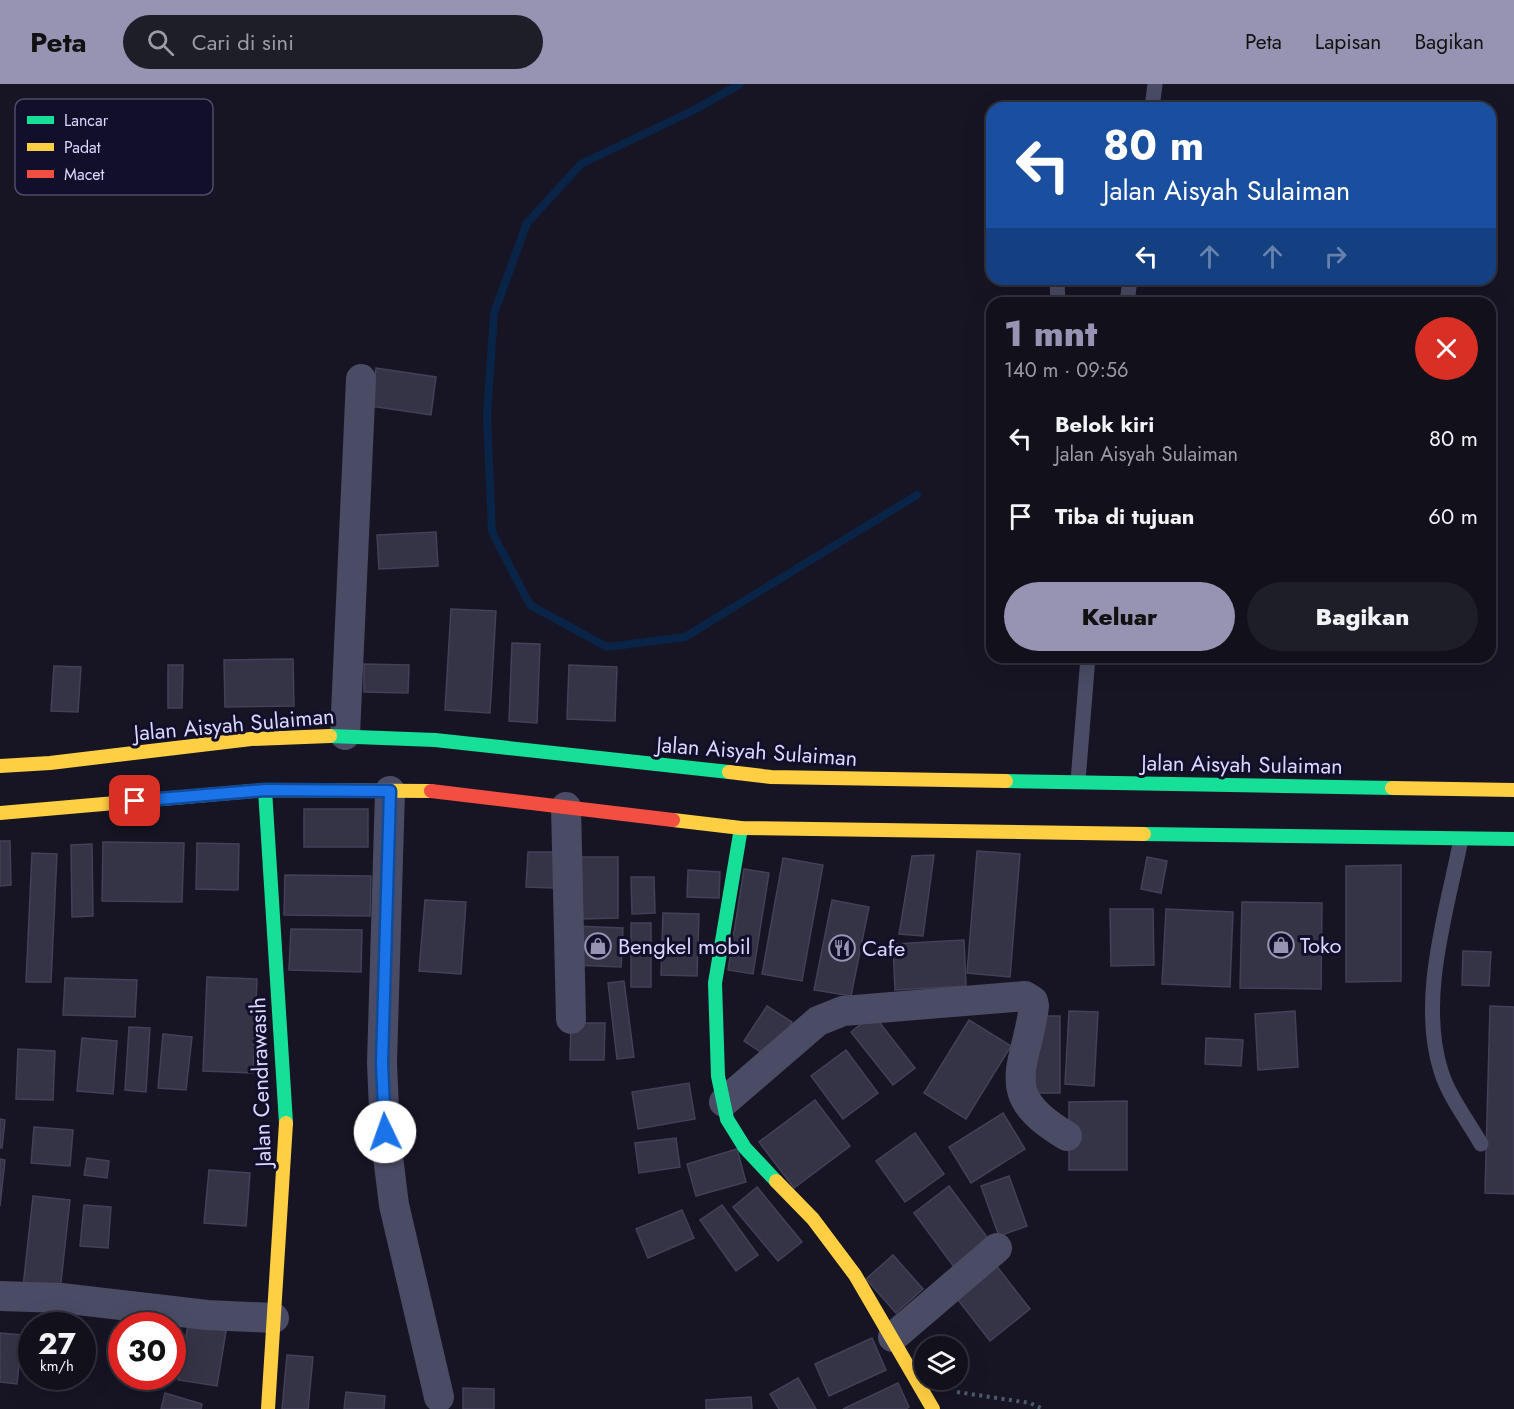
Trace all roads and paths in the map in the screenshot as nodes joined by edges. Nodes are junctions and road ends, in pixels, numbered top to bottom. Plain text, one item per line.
1 (1155, 84) edge
2 (1153, 102) edge
3 (361, 379) dead end
4 (1088, 663) edge
5 (345, 735) junction
6 (0, 766) edge
7 (1078, 781) junction
8 (265, 790) junction
9 (1514, 790) edge
10 (390, 791) junction
11 (566, 807) junction
12 (0, 813) edge
13 (741, 828) junction
14 (1461, 839) junction
15 (1514, 839) edge
16 (571, 1020) dead end
17 (724, 1102) junction
18 (1067, 1136) dead end
19 (1481, 1144) dead end
20 (997, 1248) dead end
21 (0, 1296) edge
22 (274, 1318) junction
23 (893, 1337) junction
24 (914, 1375) edge
25 (922, 1390) edge
26 (946, 1390) edge
27 (439, 1397) dead end
28 (268, 1409) edge
29 (933, 1409) edge
30 (1043, 1409) edge

1 - 2 lane
3 - 5 street
4 - 7 lane
5 - 6 main road, Jalan Aisyah Sulaiman
5 - 7 main road, Jalan Aisyah Sulaiman
7 - 9 main road, Jalan Aisyah Sulaiman
8 - 10 main road
8 - 12 main road
8 - 22 main road, Jalan Cendrawasih
10 - 11 main road
10 - 27 street
11 - 13 main road
11 - 16 street
13 - 14 main road
13 - 17 main road
14 - 15 main road
14 - 19 lane
17 - 18 street
17 - 23 main road
20 - 23 street
21 - 22 street
22 - 28 main road, Jalan Cendrawasih
23 - 24 main road
25 - 29 main road
26 - 30 path

